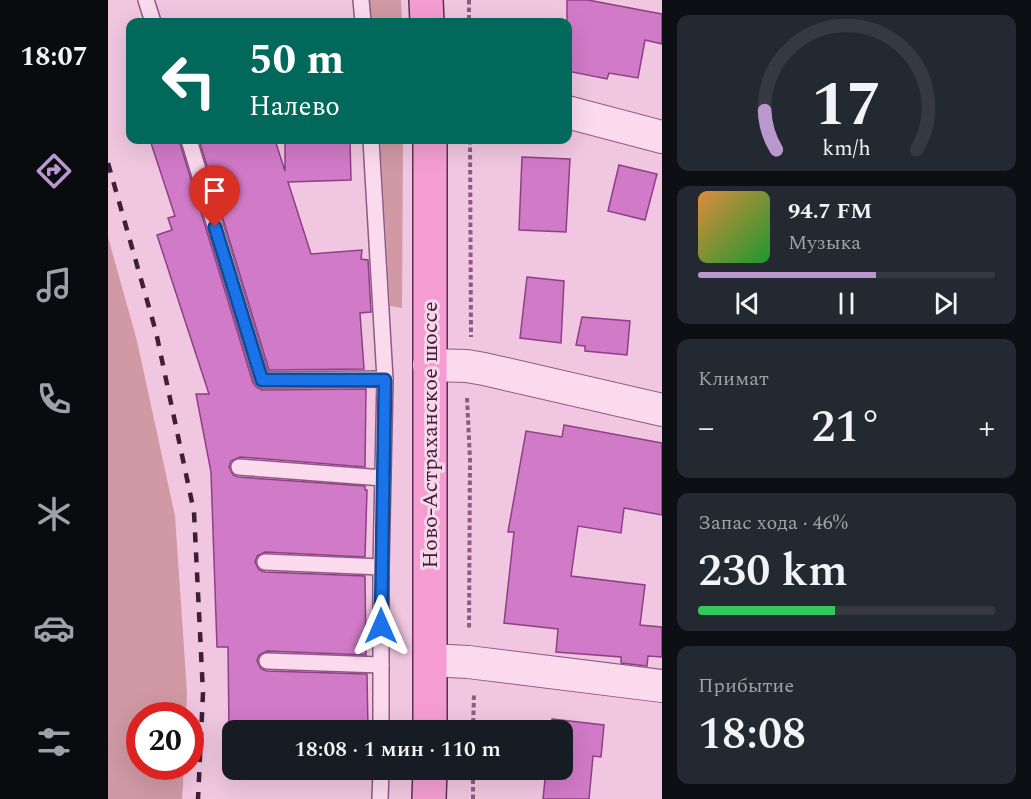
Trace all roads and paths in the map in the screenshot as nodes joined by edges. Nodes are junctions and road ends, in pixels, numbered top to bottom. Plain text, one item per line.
1 (146, 0) edge
2 (361, 0) edge
3 (426, 0) edge
4 (469, 0) edge
5 (152, 18) edge
6 (363, 18) edge
7 (427, 18) edge
8 (469, 18) edge
9 (572, 113) edge
10 (662, 137) edge
11 (190, 144) edge
12 (371, 144) edge
13 (430, 144) edge
14 (429, 365) junction
15 (385, 380) junction
16 (662, 410) edge
17 (239, 467) dead end
18 (383, 478) junction
19 (266, 562) dead end
20 (381, 567) junction
21 (430, 660) junction
22 (267, 661) dead end
23 (381, 665) junction
24 (662, 686) edge
25 (381, 720) edge
26 (430, 720) edge
27 (381, 780) edge
28 (430, 780) edge
29 (473, 780) edge
30 (380, 799) edge
31 (429, 799) edge
32 (473, 799) edge

1 - 5 lane
2 - 6 lane
3 - 7 main road
4 - 8 path
9 - 10 street
11 - 15 lane
12 - 15 lane
13 - 14 main road, Ново-Астраханское шоссе
14 - 16 street
14 - 21 main road, Ново-Астраханское шоссе
15 - 18 lane
17 - 18 lane
18 - 20 lane
19 - 20 lane
20 - 23 lane
21 - 24 street
21 - 26 main road, Ново-Астраханское шоссе
22 - 23 lane
23 - 25 lane
27 - 30 lane
28 - 31 main road
29 - 32 path

